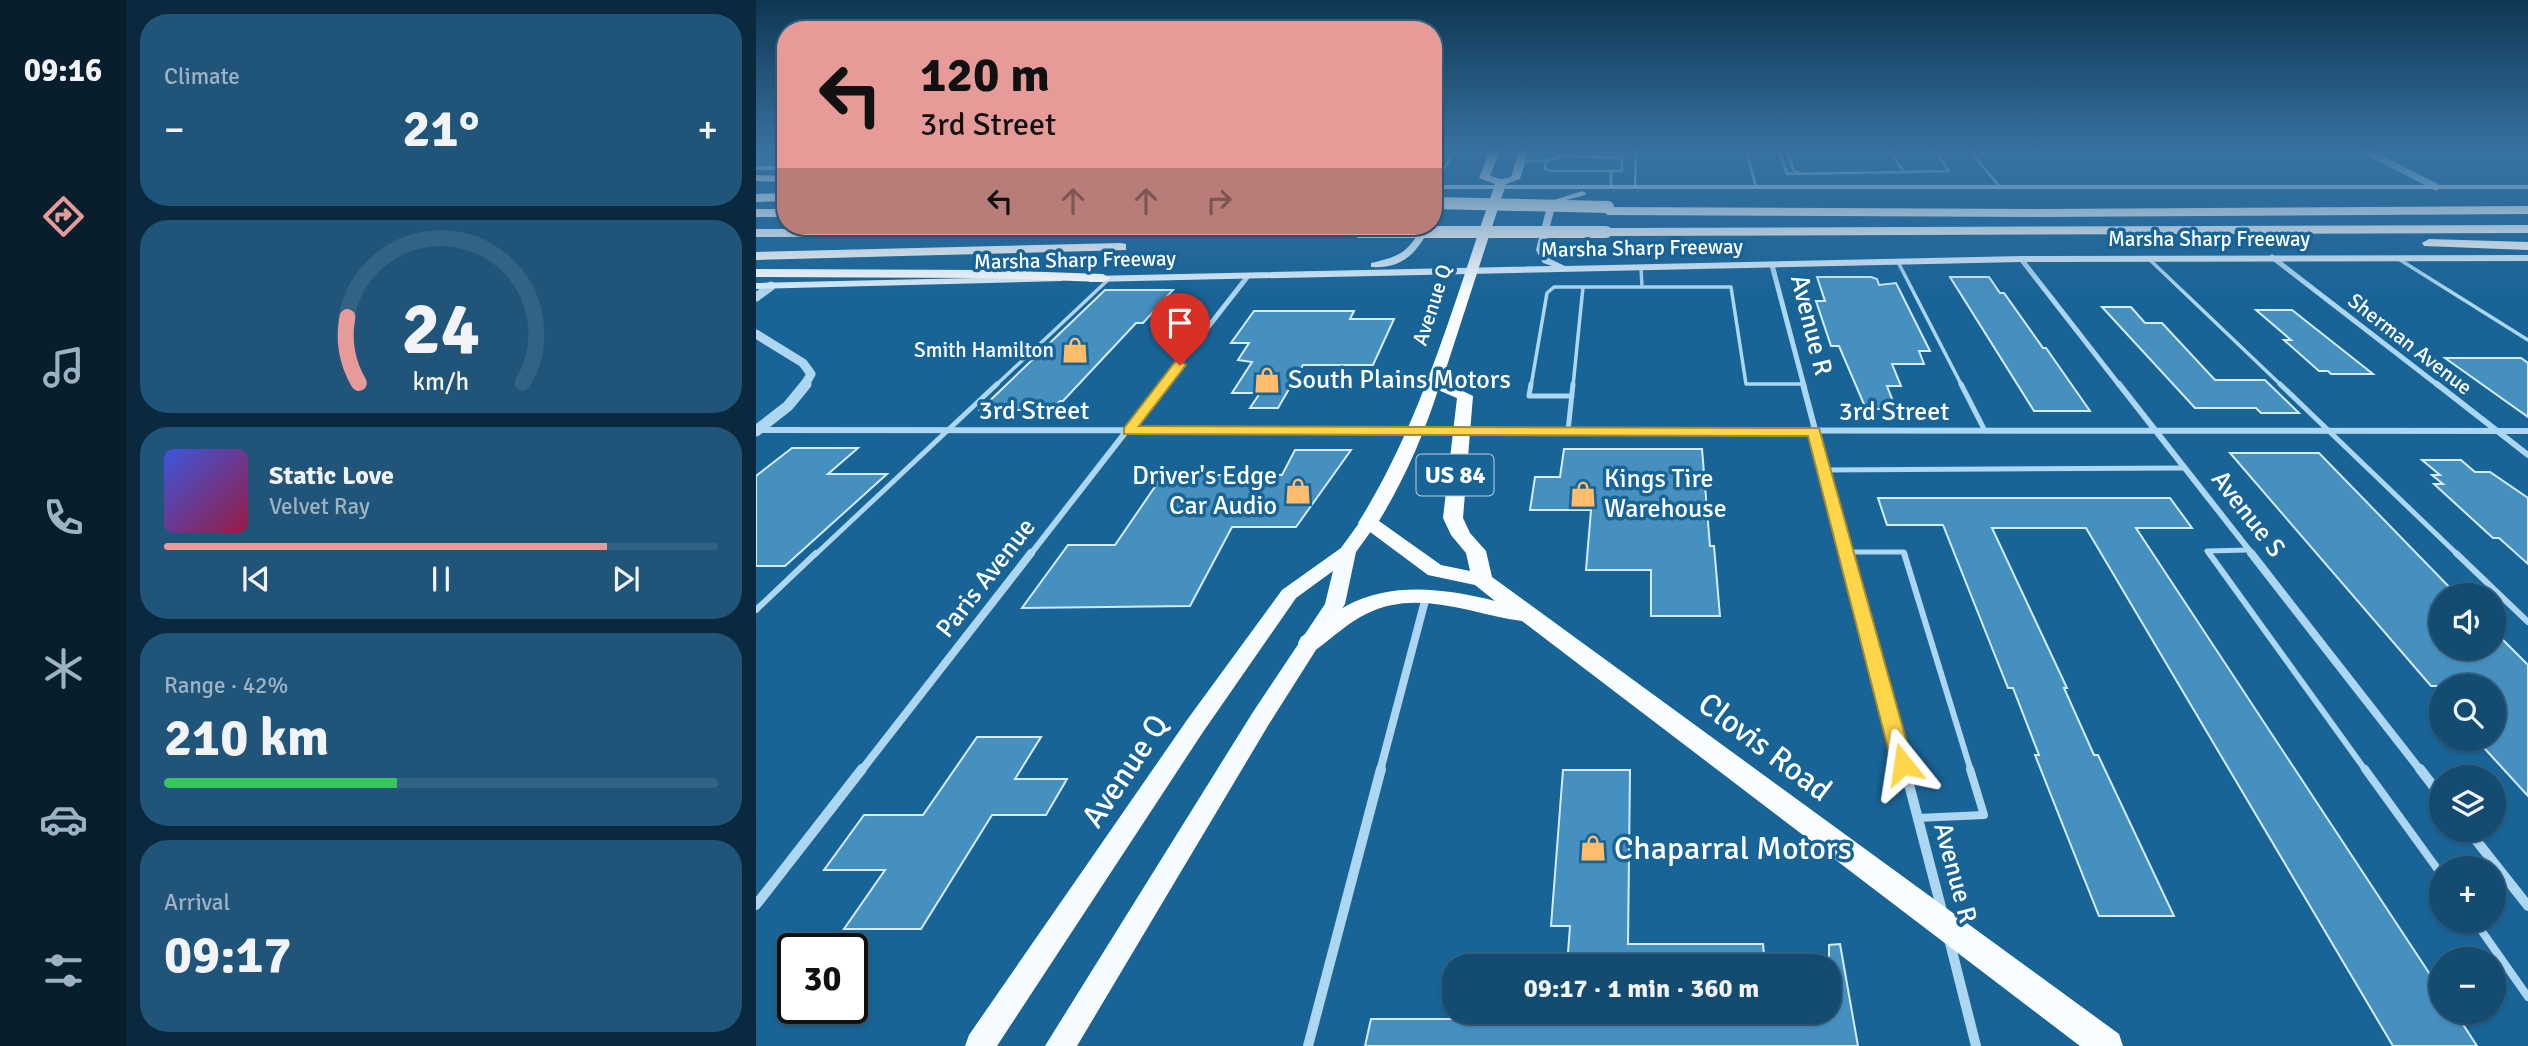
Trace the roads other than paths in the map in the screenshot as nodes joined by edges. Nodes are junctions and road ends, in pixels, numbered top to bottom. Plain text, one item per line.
1 (1496, 199) edge
2 (1559, 199) edge
3 (2491, 199) edge
4 (1442, 203) edge
5 (1608, 209) junction
6 (2528, 210) edge
7 (777, 212) edge
8 (1442, 212) edge
9 (756, 213) edge
10 (2040, 214) junction
11 (2528, 229) edge
12 (2035, 230) junction
13 (756, 233) edge
14 (777, 233) edge
15 (1157, 235) edge
16 (1422, 235) edge
17 (1429, 235) edge
18 (1442, 235) edge
19 (1357, 236) junction
20 (756, 256) edge
21 (2527, 256) edge
22 (2272, 257) junction
23 (2148, 258) junction
24 (2397, 258) junction
25 (2021, 259) junction
26 (1898, 262) junction
27 (1772, 265) junction
28 (1642, 267) junction
29 (1573, 268) junction
30 (1471, 270) junction
31 (756, 274) edge
32 (1328, 274) junction
33 (1248, 276) junction
34 (1107, 278) junction
35 (756, 286) edge
36 (771, 286) junction
37 (1583, 287) junction
38 (1642, 287) junction
39 (756, 297) edge
40 (756, 334) edge
41 (2528, 340) edge
42 (1434, 383) junction
43 (1802, 384) junction
44 (1572, 397) junction
45 (756, 427) edge
46 (947, 430) junction
47 (1417, 430) junction
48 (1129, 431) junction
49 (1461, 431) junction
50 (1568, 431) junction
51 (1814, 431) junction
52 (1985, 431) junction
53 (2154, 431) junction
54 (2327, 431) junction
55 (2497, 431) junction
56 (2528, 431) edge
57 (2528, 455) edge
58 (2183, 468) junction
59 (1825, 470) junction
60 (1368, 523) junction
61 (2248, 550) junction
62 (1347, 552) junction
63 (1847, 552) junction
64 (1482, 580) junction
65 (1426, 597) junction
66 (756, 610) edge
67 (1532, 616) junction
68 (2528, 622) edge
69 (1309, 643) junction
70 (2429, 781) edge
71 (1917, 818) junction
72 (2477, 842) edge
73 (2429, 857) edge
74 (756, 905) edge
75 (2528, 906) edge
76 (1945, 925) junction
77 (2483, 933) edge
78 (2528, 998) edge
79 (979, 1046) edge
80 (1060, 1046) edge
81 (1308, 1046) edge
82 (1976, 1046) edge
83 (2107, 1046) edge

1 - 30 highway, Avenue Q / US 84
2 - 29 main road
3 - 10 highway
4 - 5 highway, bridge
5 - 8 highway, Marsha Sharp Freeway, bridge
5 - 10 highway, Marsha Sharp Freeway
6 - 10 highway, Marsha Sharp Freeway
7 - 9 highway
11 - 12 highway, Marsha Sharp Freeway
12 - 18 highway, Marsha Sharp Freeway, bridge
12 - 21 highway
13 - 14 highway, Marsha Sharp Freeway
15 - 19 highway, Marsha Sharp Freeway
16 - 32 main road
17 - 19 highway, Marsha Sharp Freeway, bridge
19 - 20 highway
21 - 24 main road, Marsha Sharp Freeway
22 - 23 main road, Marsha Sharp Freeway
22 - 24 main road, Marsha Sharp Freeway
22 - 55 street, Sherman Avenue
23 - 25 main road, Marsha Sharp Freeway
23 - 54 lane
24 - 41 lane
25 - 26 main road, Marsha Sharp Freeway
25 - 53 street, Avenue S
26 - 27 main road, Marsha Sharp Freeway
26 - 52 lane
27 - 28 main road, Marsha Sharp Freeway
27 - 43 street, Avenue R
28 - 29 main road, Marsha Sharp Freeway
28 - 38 lane
29 - 30 main road, Marsha Sharp Freeway
30 - 32 main road, Marsha Sharp Freeway
30 - 42 highway, Avenue Q / US 84
31 - 34 highway
32 - 33 main road, Marsha Sharp Freeway
33 - 34 main road, Marsha Sharp Freeway
33 - 48 street, Paris Avenue
34 - 36 main road, Marsha Sharp Freeway
34 - 46 lane
35 - 36 main road, Marsha Sharp Freeway
36 - 39 street
37 - 38 lane
37 - 44 lane
37 - 44 lane
38 - 43 lane
40 - 45 street
42 - 47 highway, Avenue Q / US 84
42 - 49 highway, US 84
43 - 51 street, Avenue R
44 - 50 lane
45 - 46 street, 3rd Street
46 - 48 street, 3rd Street
46 - 66 lane
47 - 48 street, 3rd Street
47 - 49 street, 3rd Street
47 - 60 highway, Avenue Q / US 84
48 - 74 street, Paris Avenue
49 - 50 street, 3rd Street
49 - 64 highway, US 84
50 - 51 street, 3rd Street
51 - 52 street, 3rd Street
51 - 59 street, Avenue R
52 - 53 street, 3rd Street
53 - 54 street, 3rd Street
53 - 58 street, Avenue S
54 - 55 street, 3rd Street
54 - 68 lane
55 - 56 street, 3rd Street
55 - 57 street, Sherman Avenue
58 - 59 lane
58 - 61 street, Avenue S
59 - 63 street, Avenue R
60 - 62 main road, Avenue Q
60 - 64 highway, Clovis Road
61 - 70 street, Avenue S
61 - 73 lane
62 - 69 main road, Avenue Q
62 - 79 main road, Avenue Q
63 - 71 street, Avenue R
63 - 71 lane
64 - 67 highway, Clovis Road
65 - 67 highway
65 - 69 highway
65 - 81 street
67 - 76 highway, Clovis Road
69 - 80 main road, Avenue Q
71 - 76 street, Avenue R
72 - 75 street
76 - 82 street, Avenue R
76 - 83 highway, Clovis Road
77 - 78 lane

